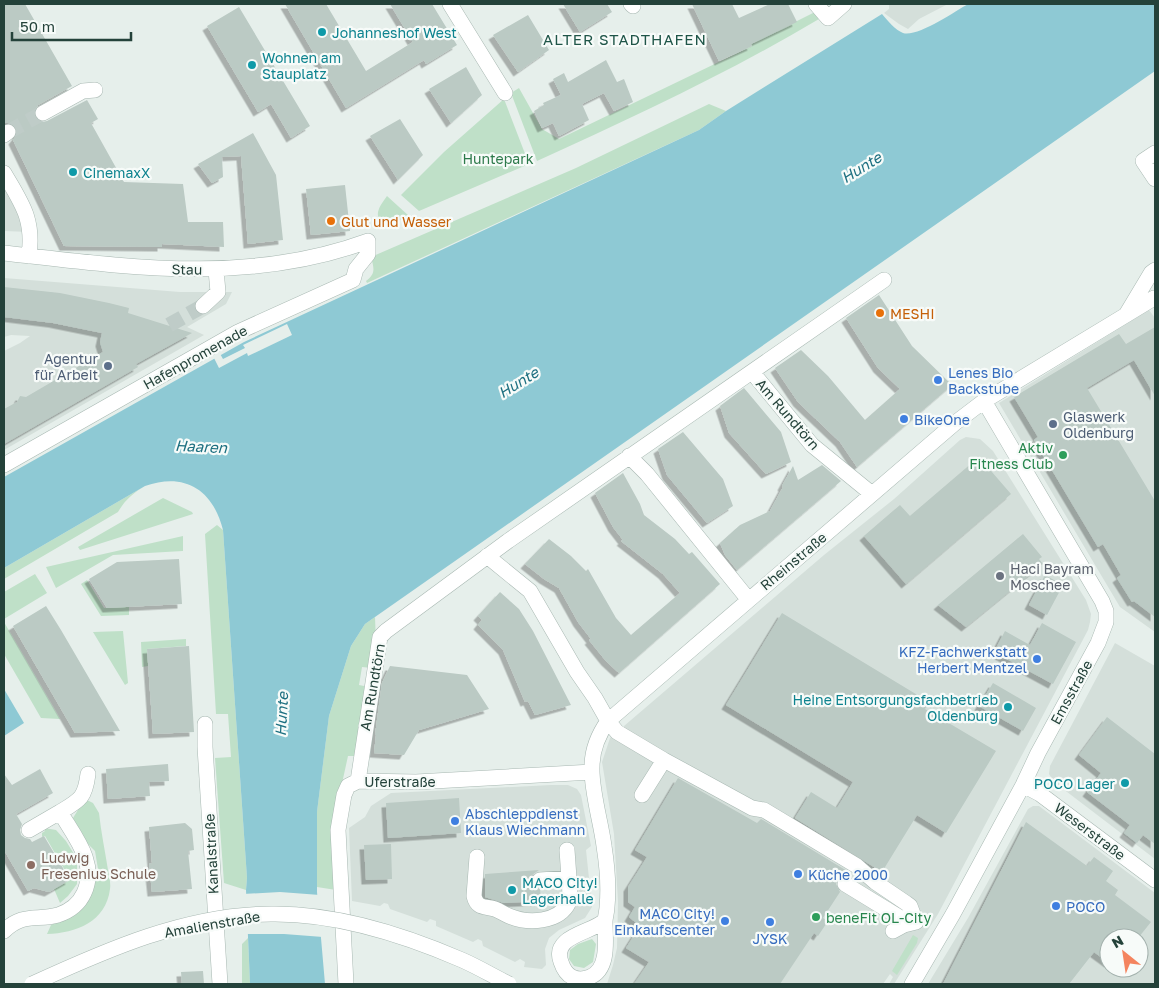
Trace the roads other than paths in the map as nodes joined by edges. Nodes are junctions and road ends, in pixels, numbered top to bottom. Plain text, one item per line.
1 (450, 4) edge
2 (816, 4) edge
3 (844, 4) edge
4 (95, 90) dead end
5 (505, 93) dead end
6 (43, 113) tunnel mouth
7 (1155, 153) edge
8 (4, 173) edge
9 (1155, 179) edge
10 (368, 241) joint
11 (4, 254) edge
12 (29, 256) junction
13 (216, 270) junction
14 (1155, 270) edge
15 (884, 280) dead end
16 (1154, 298) dead end
17 (203, 306) tunnel mouth
18 (1126, 315) junction
19 (752, 372) junction
20 (984, 401) junction
21 (629, 456) junction
22 (4, 465) edge
23 (872, 494) junction
24 (488, 556) junction
25 (748, 599) junction
26 (608, 721) junction
27 (205, 724) dead end
28 (664, 760) junction
29 (592, 772) junction
30 (88, 774) dead end
31 (358, 780) junction
32 (1023, 784) junction
33 (642, 795) dead end
34 (60, 812) junction
35 (29, 830) dead end
36 (568, 850) dead end
37 (476, 857) dead end
38 (569, 878) junction
39 (540, 880) dead end
40 (1155, 880) edge
41 (845, 884) dead end
42 (605, 920) dead end
43 (916, 922) junction
44 (4, 931) edge
45 (893, 931) dead end
46 (32, 984) edge
47 (220, 984) edge
48 (346, 984) edge
49 (509, 984) edge
50 (912, 984) edge

1 - 5 street
2 - 3 street
4 - 6 street
7 - 9 street
8 - 12 street
10 - 13 street, Stau
10 - 22 street, Hafenpromenade
11 - 12 street, Stau
12 - 13 street, Stau
13 - 17 street
14 - 18 street
15 - 19 street, Am Rundtörn
16 - 18 street, Rheinstraße
18 - 20 street, Rheinstraße
19 - 21 street, Am Rundtörn
19 - 23 street, Am Rundtörn
20 - 23 street, Rheinstraße
20 - 32 street, Emsstraße
21 - 24 street, Am Rundtörn
21 - 25 street
23 - 25 street, Rheinstraße
24 - 26 street
24 - 31 street, Am Rundtörn
25 - 26 street, Rheinstraße
26 - 28 street
26 - 29 street, Rheinstraße
27 - 47 street, Kanalstraße
28 - 33 street
28 - 43 street
29 - 31 street, Uferstraße
29 - 42 street, Rheinstraße
30 - 34 street
31 - 48 street, Uferstraße
32 - 40 street, Weserstraße
32 - 50 street, Emsstraße
34 - 35 street
34 - 44 street
36 - 38 street
37 - 38 street
38 - 39 street
41 - 43 street
43 - 45 street
46 - 49 street, Amalienstraße, bridge

